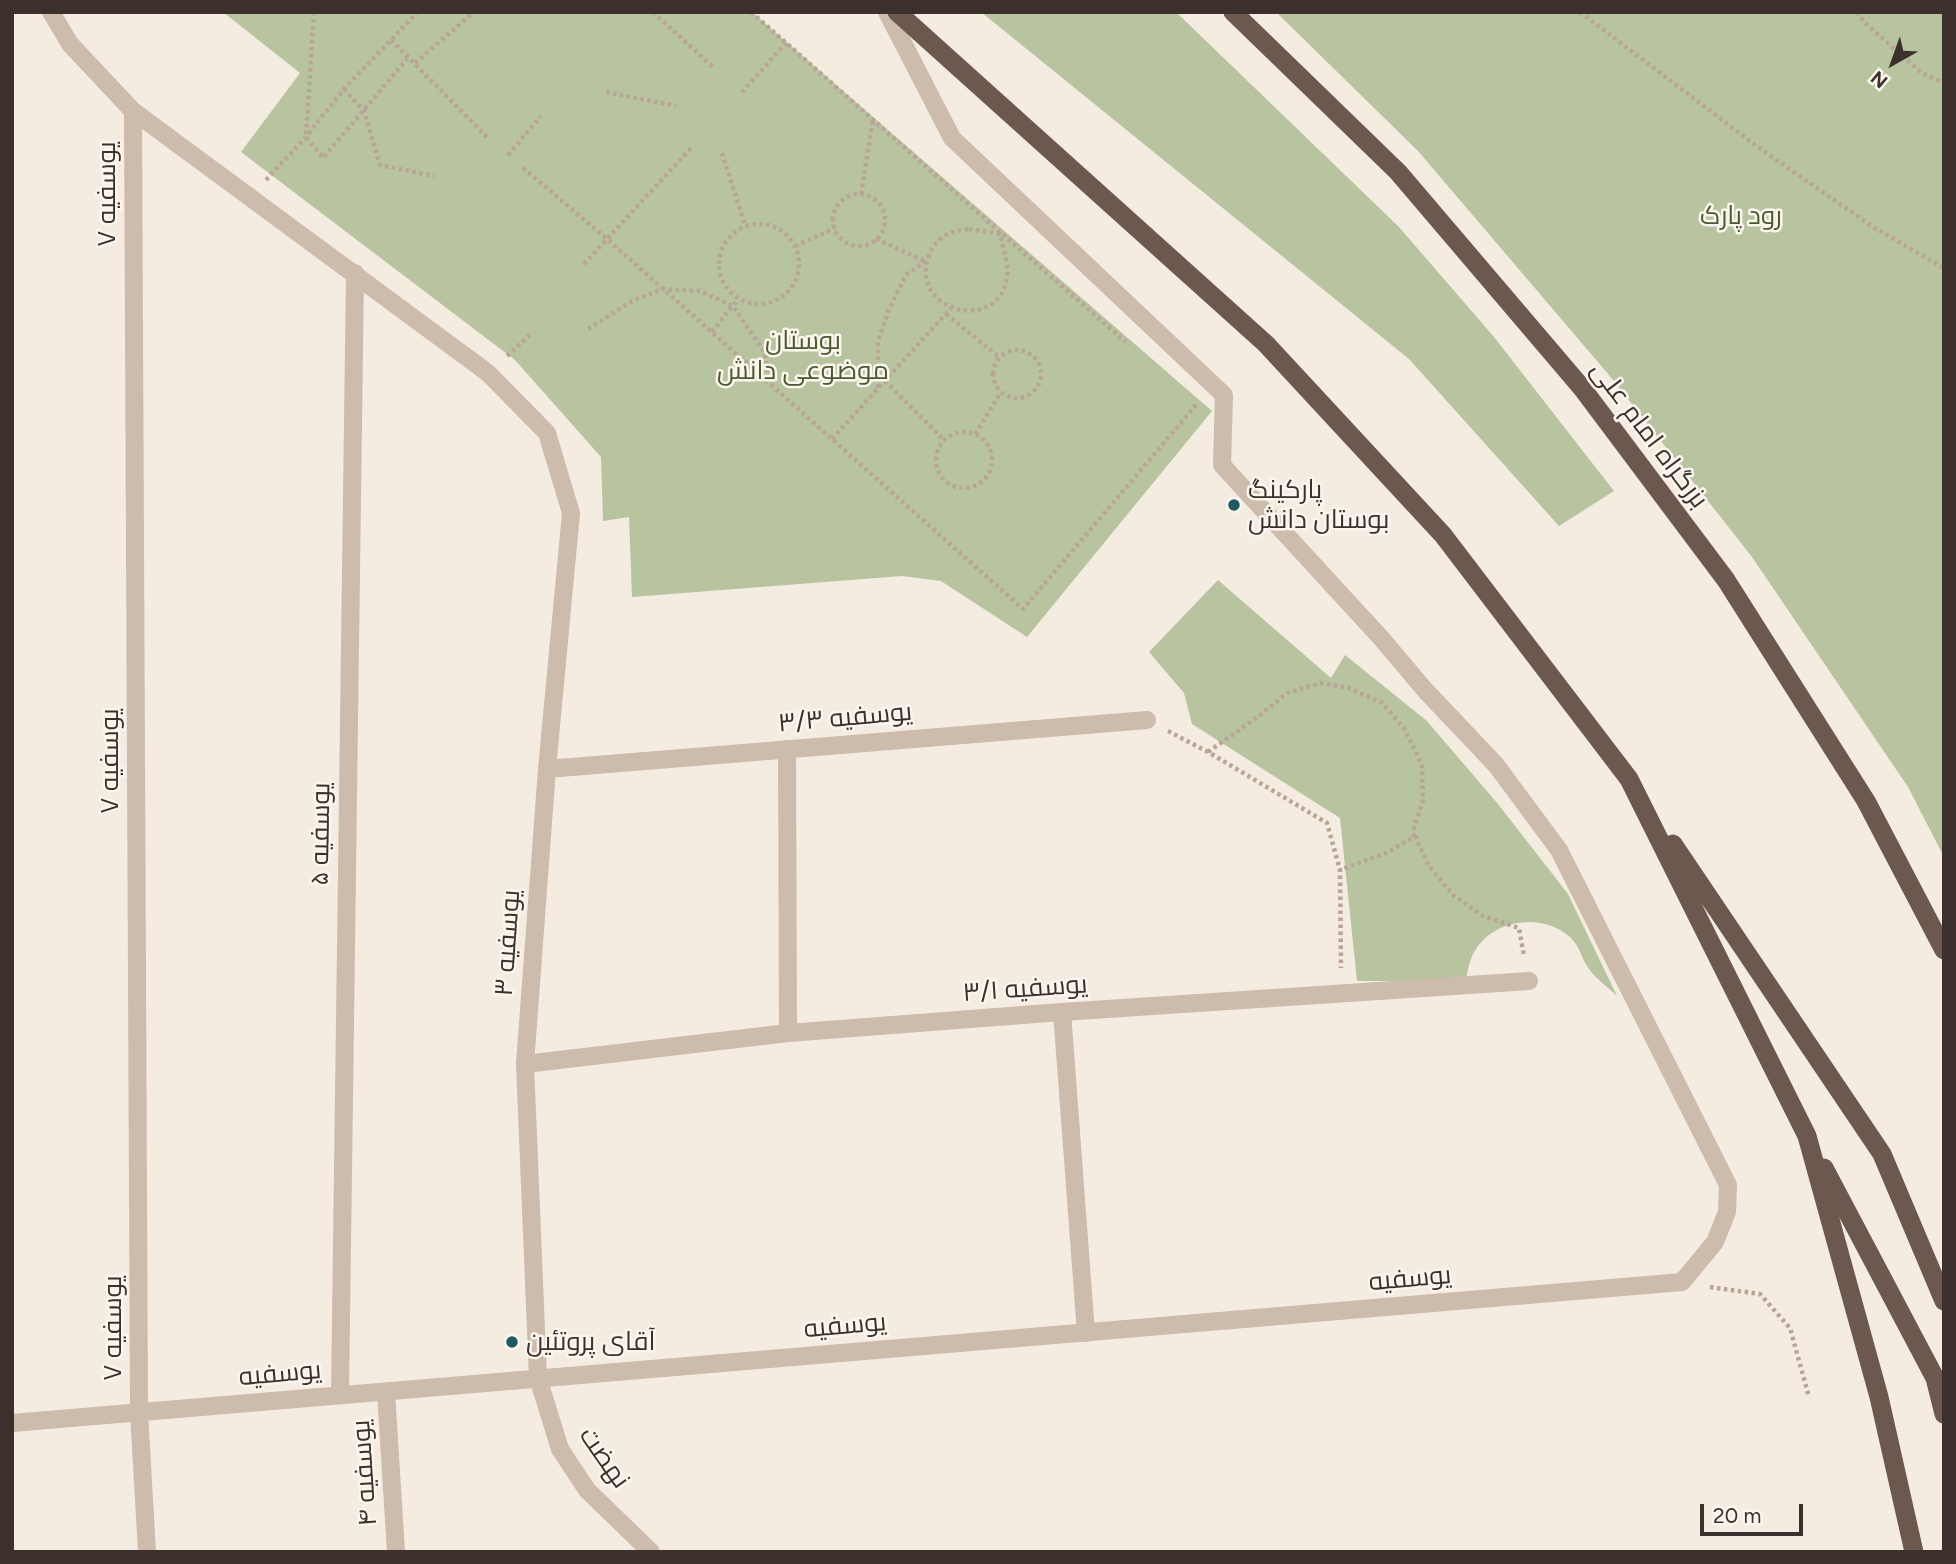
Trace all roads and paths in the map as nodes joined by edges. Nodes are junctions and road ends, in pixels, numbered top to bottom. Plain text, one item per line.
1 (51, 12) edge
2 (314, 12) edge
3 (418, 12) edge
4 (474, 12) edge
5 (653, 12) edge
6 (751, 12) edge
7 (887, 12) edge
8 (897, 12) edge
9 (1233, 12) edge
10 (1580, 12) edge
11 (1857, 12) edge
12 (390, 40) junction
13 (786, 43) junction
14 (407, 59) junction
15 (415, 63) junction
16 (715, 69) dead end
17 (1944, 83) edge
18 (344, 89) junction
19 (606, 92) dead end
20 (742, 92) dead end
21 (676, 106) dead end
22 (133, 111) junction
23 (364, 111) junction
24 (541, 116) dead end
25 (873, 119) junction
26 (306, 136) junction
27 (487, 137) dead end
28 (691, 148) dead end
29 (722, 153) dead end
30 (508, 155) dead end
31 (523, 168) dead end
32 (434, 176) dead end
33 (861, 194) junction
34 (250, 197) junction
35 (745, 225) junction
36 (835, 228) junction
37 (1000, 234) junction
38 (607, 239) junction
39 (876, 239) junction
40 (796, 246) junction
41 (926, 261) junction
42 (584, 264) dead end
43 (1944, 268) edge
44 (355, 273) junction
45 (663, 289) junction
46 (738, 299) junction
47 (733, 306) junction
48 (951, 308) junction
49 (946, 314) junction
50 (587, 329) dead end
51 (533, 332) dead end
52 (712, 332) junction
53 (1135, 350) dead end
54 (999, 357) junction
55 (488, 373) junction
56 (885, 381) junction
57 (769, 383) junction
58 (878, 389) junction
59 (1001, 392) junction
60 (1197, 404) dead end
61 (975, 435) junction
62 (832, 439) junction
63 (944, 440) junction
64 (1147, 720) joint
65 (787, 749) junction
66 (1208, 752) junction
67 (547, 769) junction
68 (1629, 779) junction
69 (1413, 832) junction
70 (1340, 870) junction
71 (1944, 950) edge
72 (1530, 981) joint
73 (1341, 993) junction
74 (1062, 1012) junction
75 (788, 1033) junction
76 (525, 1064) junction
77 (1807, 1136) junction
78 (1682, 1283) junction
79 (1944, 1301) edge
80 (1086, 1333) junction
81 (538, 1378) junction
82 (386, 1392) junction
83 (340, 1395) junction
84 (1809, 1397) dead end
85 (139, 1412) junction
86 (1944, 1414) edge
87 (12, 1423) edge
88 (147, 1552) edge
89 (396, 1552) edge
90 (651, 1552) edge
91 (1914, 1552) edge

1 - 22 street
2 - 26 path
3 - 12 path
4 - 15 path
5 - 16 path
6 - 13 path
7 - 78 street
8 - 68 highway
9 - 71 highway, بزرگراه امام علی
10 - 43 path
11 - 17 path
12 - 14 path
12 - 18 path
13 - 20 path
13 - 25 path
14 - 15 path
14 - 23 path
15 - 27 path
18 - 23 path
18 - 26 path
19 - 21 path
22 - 34 street
22 - 85 street, یوسفیه ۷
23 - 26 path
23 - 32 path
24 - 30 path
25 - 33 path
25 - 37 path
26 - 34 path
28 - 38 path
29 - 35 path
31 - 38 path
33 - 36 path
33 - 39 path
34 - 44 street
35 - 40 path
35 - 46 path
36 - 39 path
36 - 40 path
37 - 41 path
37 - 48 path
37 - 53 path
38 - 42 path
38 - 45 path
39 - 41 path
40 - 46 path
41 - 48 path
41 - 58 path
44 - 55 street
44 - 83 street, یوسفیه ۵
45 - 47 path
45 - 50 path
45 - 52 path
46 - 47 path
47 - 52 path
47 - 57 path
48 - 49 path
49 - 54 path
49 - 56 path
51 - 55 path
52 - 57 path
54 - 59 path
54 - 59 path
55 - 67 street, یوسفیه ۳
56 - 58 path
56 - 63 path
57 - 62 path
58 - 62 path
59 - 61 path
60 - 62 path
61 - 63 path
61 - 63 path
64 - 65 street, یوسفیه ۳/۳
64 - 66 path
65 - 67 street, یوسفیه ۳/۳
65 - 75 street
66 - 69 path
66 - 70 path
67 - 76 street, یوسفیه ۳
68 - 77 highway
68 - 79 highway
69 - 70 path
69 - 72 path
70 - 73 path
72 - 73 street, یوسفیه ۳/۱
73 - 74 street, یوسفیه ۳/۱
74 - 75 street, یوسفیه ۳/۱
74 - 80 street
75 - 76 street, یوسفیه ۳/۱
76 - 81 street, یوسفیه ۳
77 - 86 highway
77 - 91 highway
78 - 80 street, یوسفیه
78 - 84 path
80 - 81 street, یوسفیه
81 - 82 street, یوسفیه
81 - 90 street, نهضت
82 - 83 street, یوسفیه
82 - 89 street, یوسفیه ۴
83 - 85 street, یوسفیه
85 - 87 street, یوسفیه
85 - 88 street, یوسفیه ۷

